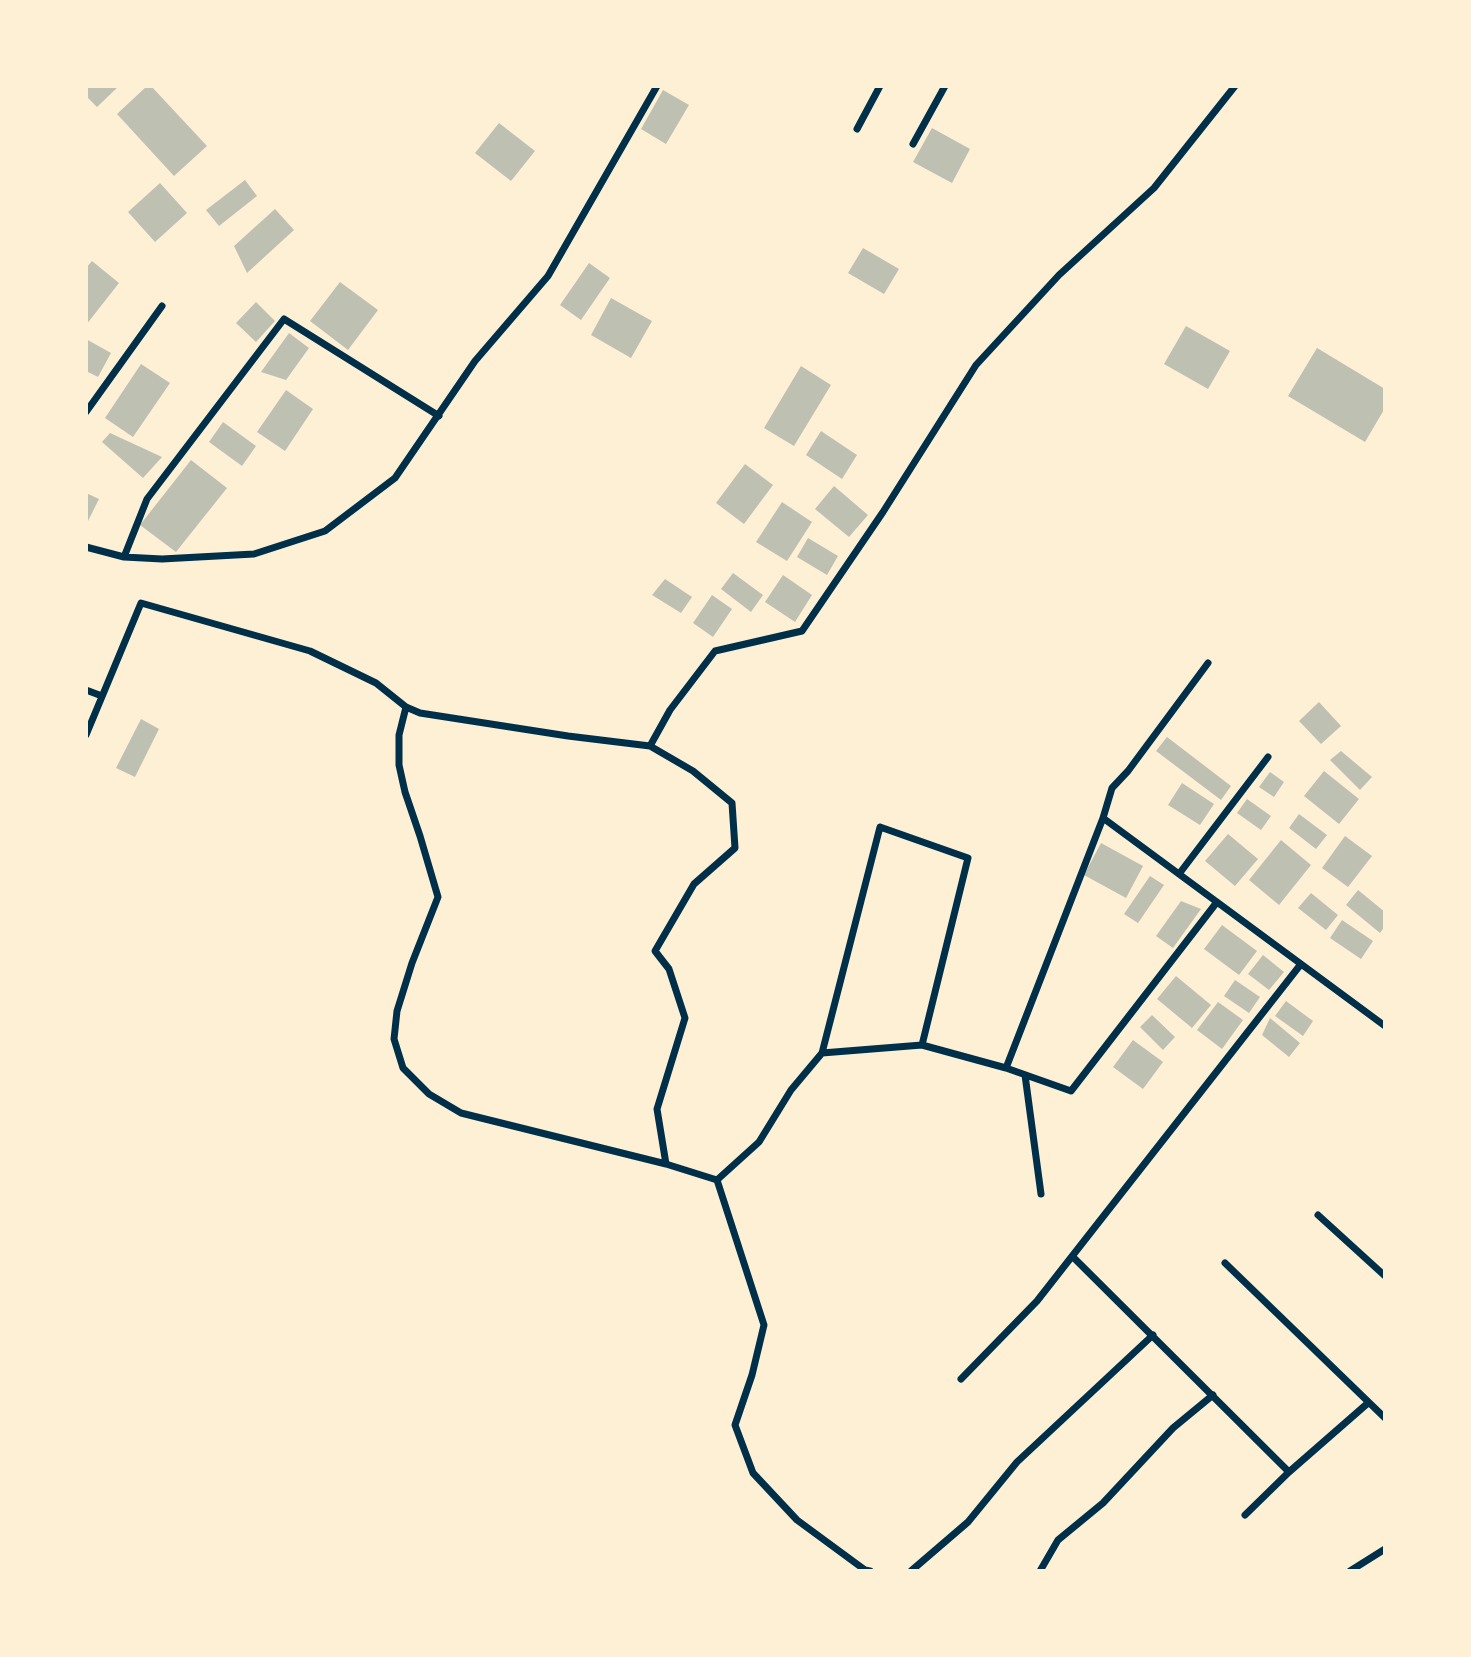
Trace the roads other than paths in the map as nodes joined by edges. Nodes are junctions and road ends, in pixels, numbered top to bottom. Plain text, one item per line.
1 (657, 86) edge
2 (880, 86) edge
3 (945, 86) edge
4 (1235, 86) edge
5 (857, 129) dead end
6 (913, 144) dead end
7 (162, 306) dead end
8 (86, 412) edge
9 (439, 416) junction
10 (86, 547) edge
11 (124, 557) junction
12 (1208, 663) dead end
13 (86, 690) edge
14 (102, 696) junction
15 (406, 707) junction
16 (86, 735) edge
17 (650, 746) junction
18 (1268, 757) dead end
19 (1103, 818) junction
20 (1179, 874) junction
21 (1217, 902) junction
22 (1301, 964) junction
23 (1385, 1026) edge
24 (922, 1045) junction
25 (822, 1053) junction
26 (1006, 1068) junction
27 (1025, 1075) junction
28 (666, 1164) junction
29 (717, 1180) junction
30 (1041, 1194) dead end
31 (1318, 1215) dead end
32 (1073, 1257) junction
33 (1225, 1263) dead end
34 (1385, 1276) edge
35 (1153, 1335) junction
36 (961, 1379) dead end
37 (1213, 1395) junction
38 (1368, 1403) junction
39 (1385, 1418) edge
40 (1289, 1472) junction
41 (1245, 1515) dead end
42 (1385, 1549) edge
43 (1365, 1561) junction
44 (870, 1571) edge
45 (911, 1571) edge
46 (1040, 1571) edge
47 (1350, 1571) edge
48 (1365, 1571) edge

1 - 9 street
2 - 5 street
3 - 6 street
4 - 17 street
7 - 8 street
9 - 11 street
9 - 11 street
10 - 11 street
12 - 19 street
13 - 14 street
14 - 15 street
14 - 16 street
15 - 17 street
15 - 28 street
17 - 28 street
18 - 20 street
19 - 20 street
19 - 26 street
20 - 21 street
21 - 22 street
21 - 27 street
22 - 23 street
22 - 32 street
24 - 25 street
24 - 25 street
24 - 26 street
25 - 29 street
26 - 27 street
27 - 30 street
28 - 29 street
29 - 44 street
31 - 34 street
32 - 35 street
32 - 36 street
33 - 38 street
35 - 37 street
35 - 45 street
37 - 40 street
37 - 46 street
38 - 39 street
38 - 40 street
40 - 41 street
42 - 43 street
43 - 47 street
43 - 48 street

